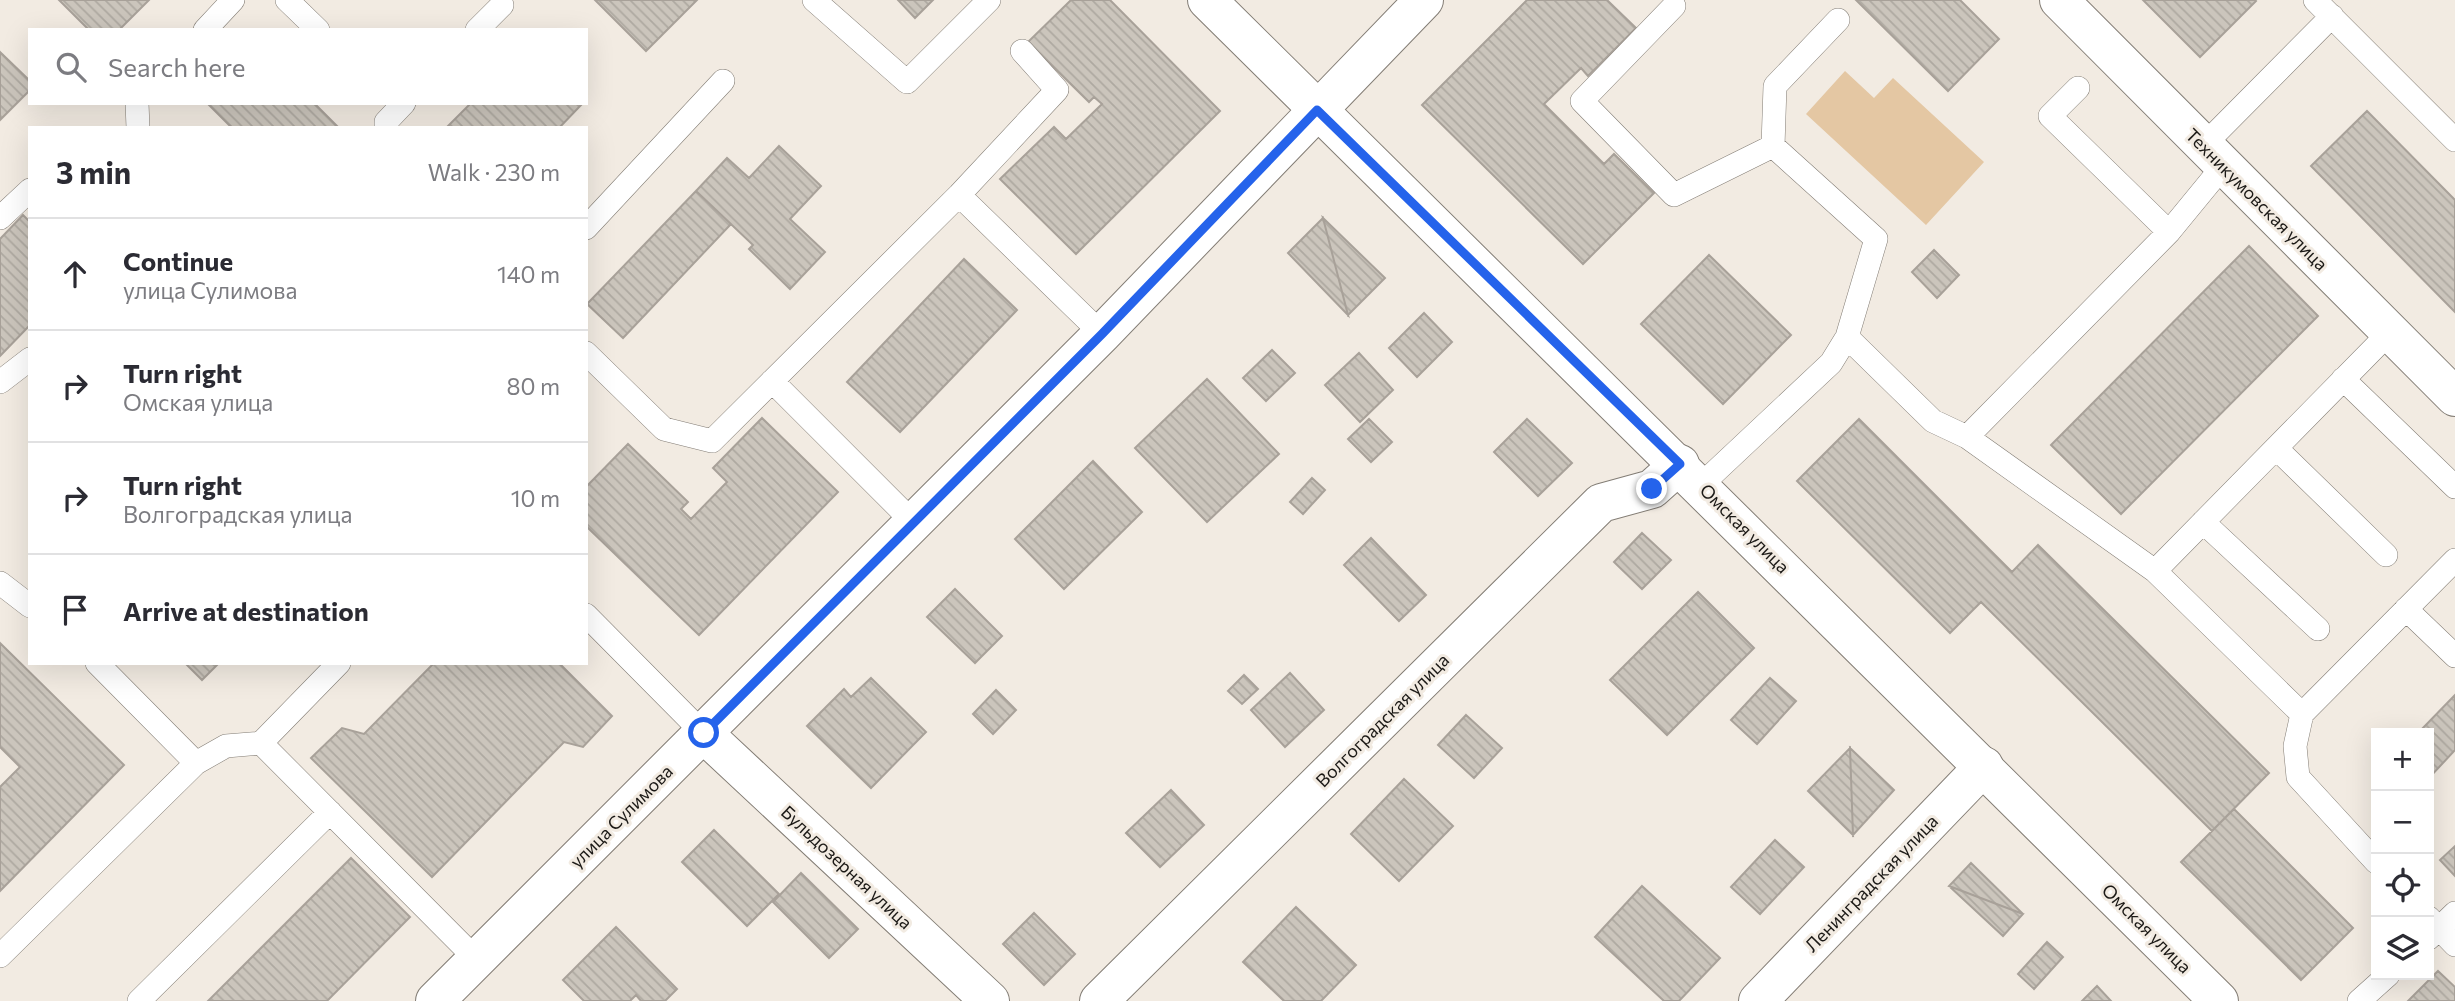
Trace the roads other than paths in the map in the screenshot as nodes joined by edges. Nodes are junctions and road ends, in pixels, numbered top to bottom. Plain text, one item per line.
1 (233, 0) edge
2 (287, 0) edge
3 (814, 0) edge
4 (989, 0) edge
5 (1207, 0) edge
6 (1424, 0) edge
7 (2059, 0) edge
8 (502, 5) dead end
9 (1674, 5) dead end
10 (2325, 6) edge
11 (1838, 20) dead end
12 (207, 28) edge
13 (316, 28) edge
14 (479, 28) edge
15 (1022, 51) dead end
16 (723, 82) dead end
17 (2078, 88) dead end
18 (136, 105) edge
19 (402, 105) edge
20 (1317, 110) junction
21 (138, 126) edge
22 (385, 126) edge
23 (2455, 140) edge
24 (1773, 146) junction
25 (2214, 155) junction
26 (28, 192) edge
27 (959, 195) junction
28 (0, 218) edge
29 (588, 226) edge
30 (2169, 232) junction
31 (2390, 332) junction
32 (1102, 334) junction
33 (1847, 337) junction
34 (588, 355) edge
35 (28, 361) edge
36 (2343, 379) junction
37 (772, 381) junction
38 (0, 382) edge
39 (2455, 397) edge
40 (1967, 437) junction
41 (2276, 448) junction
42 (1690, 475) junction
43 (2455, 487) edge
44 (2203, 522) junction
45 (914, 523) junction
46 (2386, 555) dead end
47 (2455, 560) edge
48 (2155, 571) junction
49 (0, 583) edge
50 (28, 604) edge
51 (2406, 609) junction
52 (588, 617) edge
53 (2318, 629) dead end
54 (2455, 656) edge
55 (99, 665) edge
56 (338, 665) edge
57 (2302, 714) junction
58 (704, 733) junction
59 (261, 743) junction
60 (196, 763) junction
61 (1984, 766) junction
62 (330, 812) junction
63 (2371, 857) edge
64 (2455, 913) edge
65 (2434, 927) edge
66 (2434, 929) edge
67 (2455, 945) edge
68 (0, 956) edge
69 (476, 959) junction
70 (2382, 980) edge
71 (139, 1001) edge
72 (435, 1001) edge
73 (990, 1001) edge
74 (1099, 1001) edge
75 (1758, 1001) edge
76 (2219, 1001) edge
77 (2359, 1001) edge

1 - 12 lane
2 - 13 lane
3 - 4 lane
5 - 20 street, Омская улица
6 - 20 street, улица Сулимова
7 - 25 street, Техникумовская улица
8 - 14 lane
9 - 24 lane
10 - 23 lane
10 - 25 lane
11 - 24 lane
15 - 27 lane
16 - 29 lane
17 - 30 lane
18 - 21 lane
19 - 22 lane
20 - 32 street, улица Сулимова
20 - 42 street, Омская улица
24 - 33 lane
25 - 30 lane
25 - 31 street, Техникумовская улица
26 - 28 lane
27 - 32 lane
27 - 37 lane
30 - 40 lane
31 - 36 lane
31 - 39 street, Техникумовская улица
32 - 45 street, улица Сулимова
33 - 40 lane
33 - 42 lane
34 - 37 lane
35 - 38 lane
36 - 41 lane
36 - 43 lane
37 - 45 lane
40 - 48 lane
41 - 44 lane
41 - 46 lane
42 - 61 street, Омская улица
42 - 74 street, Волгоградская улица
44 - 48 lane
44 - 53 lane
45 - 58 street, улица Сулимова
47 - 51 lane
48 - 57 lane
49 - 50 lane
51 - 54 lane
51 - 57 lane
52 - 58 lane
55 - 60 lane
56 - 59 lane
57 - 63 lane
58 - 69 street, улица Сулимова
58 - 73 street, Бульдозерная улица
59 - 60 lane
59 - 62 lane
60 - 68 lane
61 - 75 street, Ленинградская улица
61 - 76 street, Омская улица
62 - 69 lane
62 - 71 lane
64 - 65 lane
66 - 67 lane
69 - 72 street, улица Сулимова
70 - 77 lane

